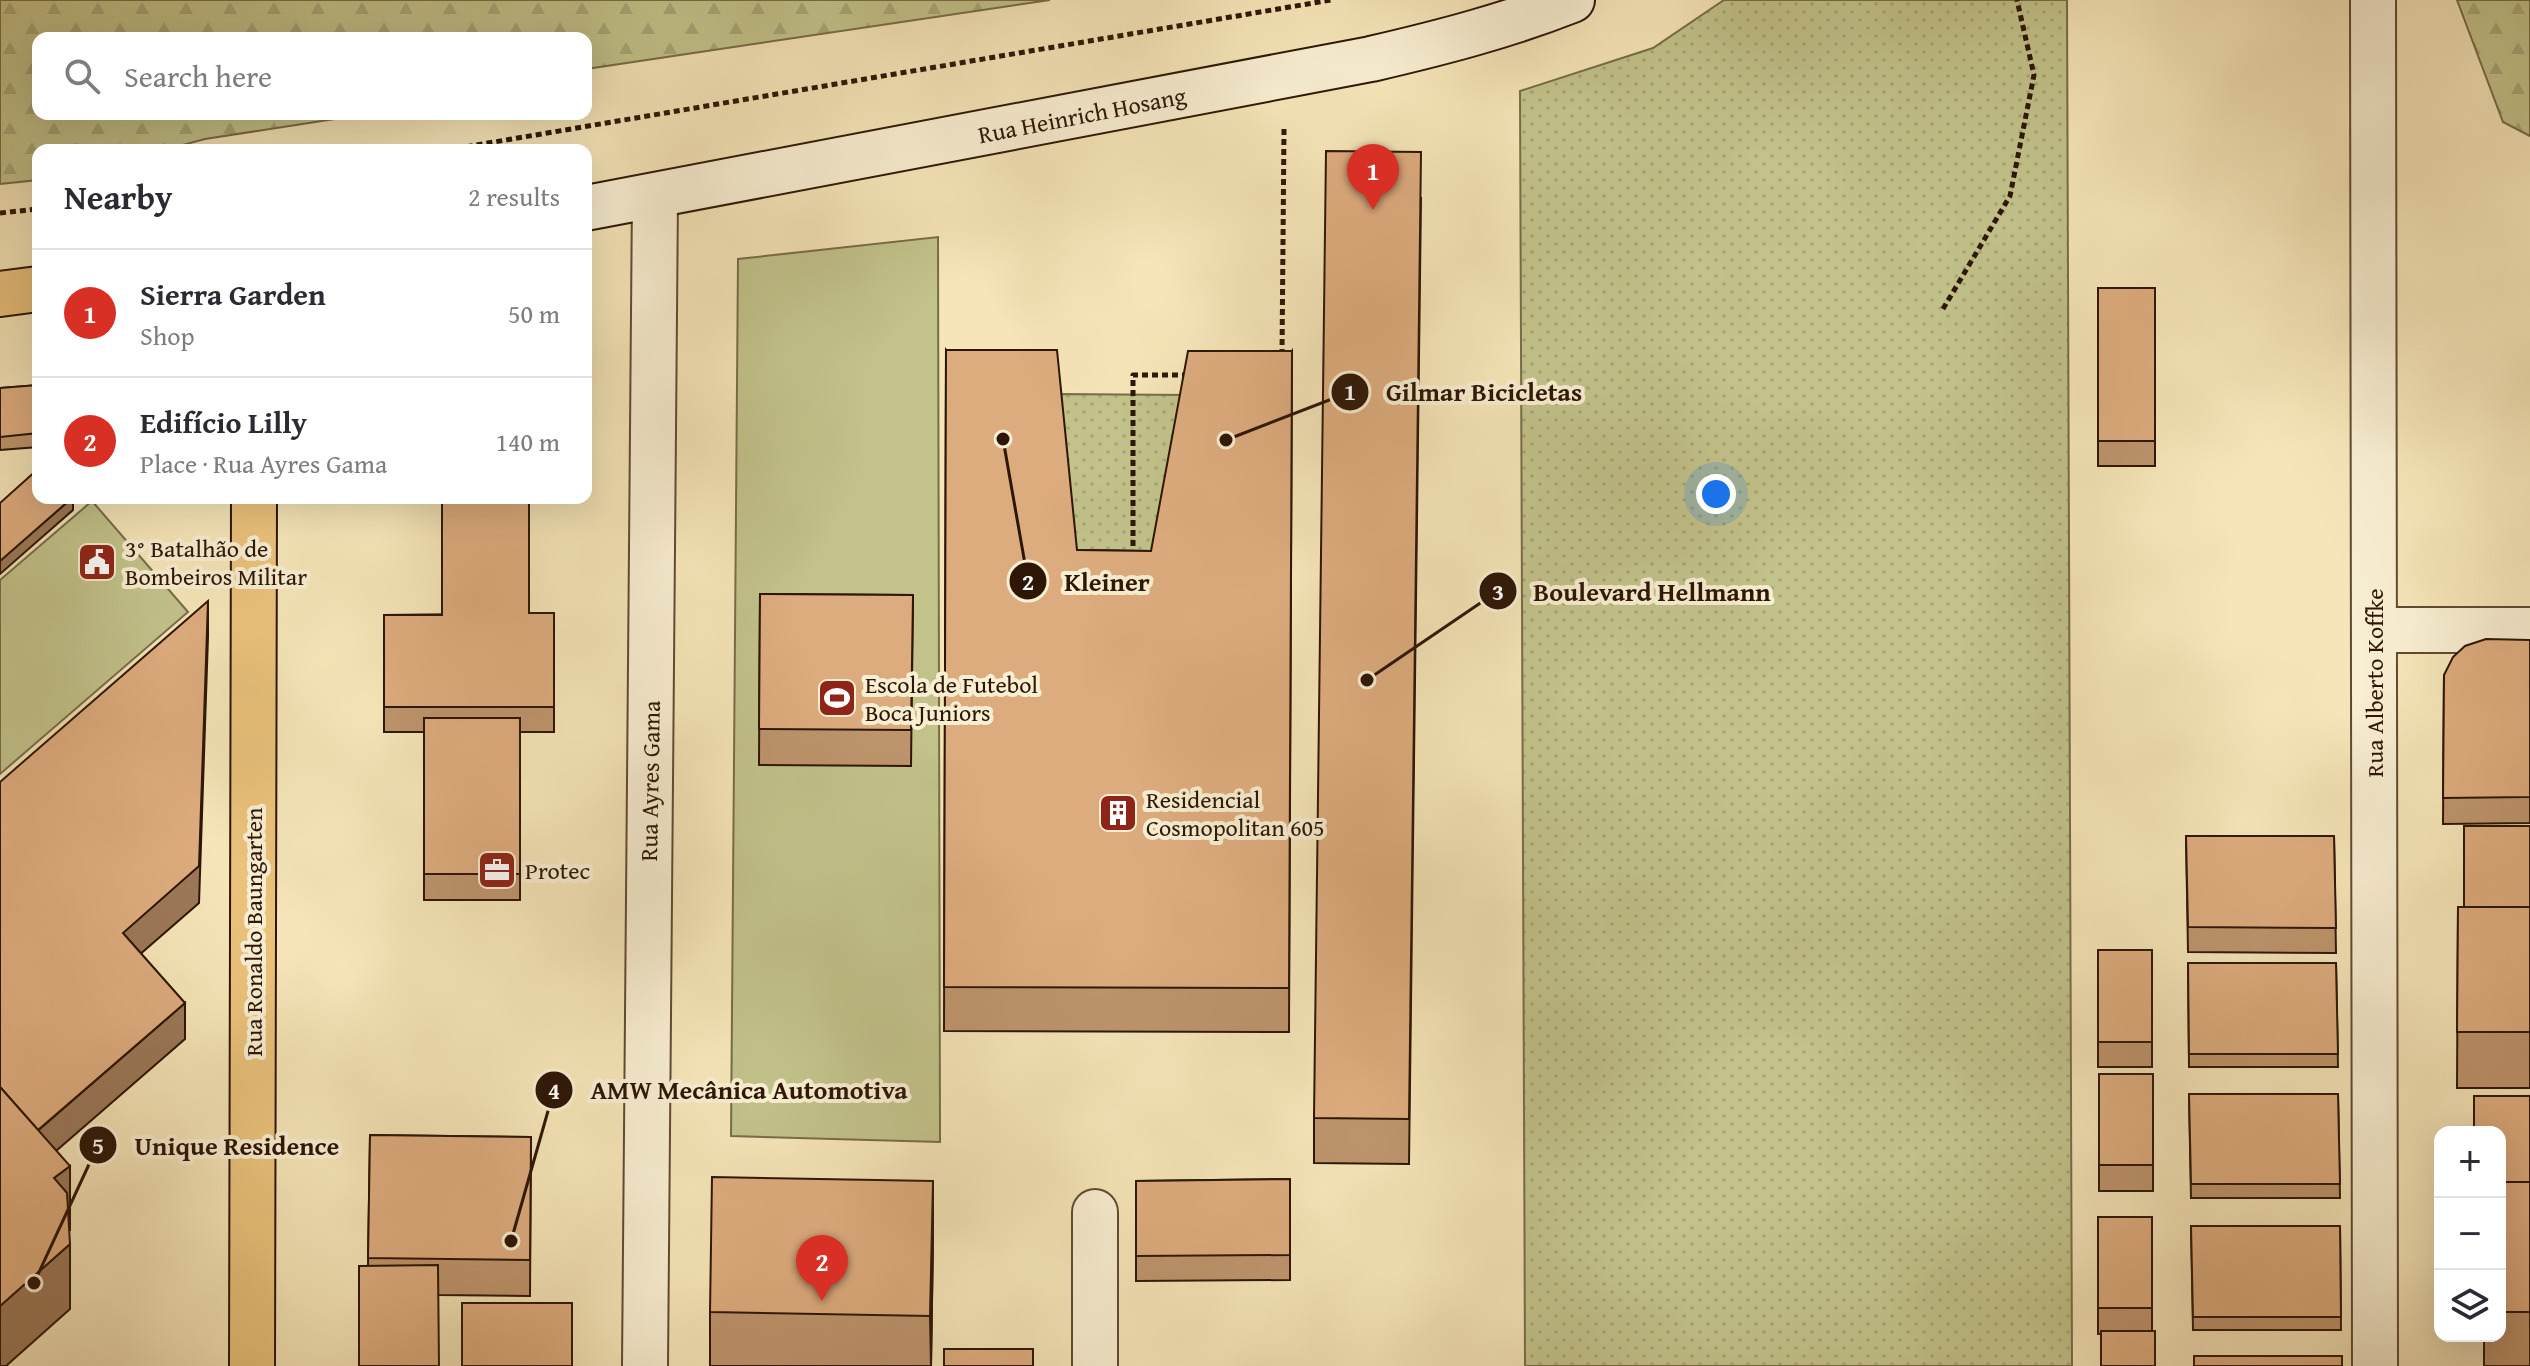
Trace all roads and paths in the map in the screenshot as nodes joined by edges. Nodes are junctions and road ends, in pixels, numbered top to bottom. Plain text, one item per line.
1 (1331, 0) edge
2 (1572, 0) edge
3 (2017, 0) edge
4 (2373, 0) edge
5 (1284, 76) junction
6 (482, 144) edge
7 (655, 197) junction
8 (592, 207) edge
9 (32, 210) edge
10 (0, 213) edge
11 (32, 290) edge
12 (0, 294) edge
13 (1943, 309) dead end
14 (1282, 360) edge
15 (1193, 375) edge
16 (254, 504) edge
17 (1133, 556) edge
18 (2374, 630) junction
19 (2530, 630) edge
20 (1095, 1212) dead end
21 (252, 1366) edge
22 (645, 1366) edge
23 (1095, 1366) edge
24 (2375, 1366) edge

1 - 6 path
2 - 5 street, Rua Heinrich Hosang
3 - 13 path
4 - 18 street, Rua Alberto Koffke
5 - 7 street, Rua Heinrich Hosang
5 - 14 path
7 - 8 street, Rua Heinrich Hosang
7 - 22 street, Rua Ayres Gama
9 - 10 path
11 - 12 main road
15 - 17 path
16 - 21 main road, Rua Ronaldo Baungarten
18 - 19 street
18 - 24 street, Rua Alberto Koffke
20 - 23 street

